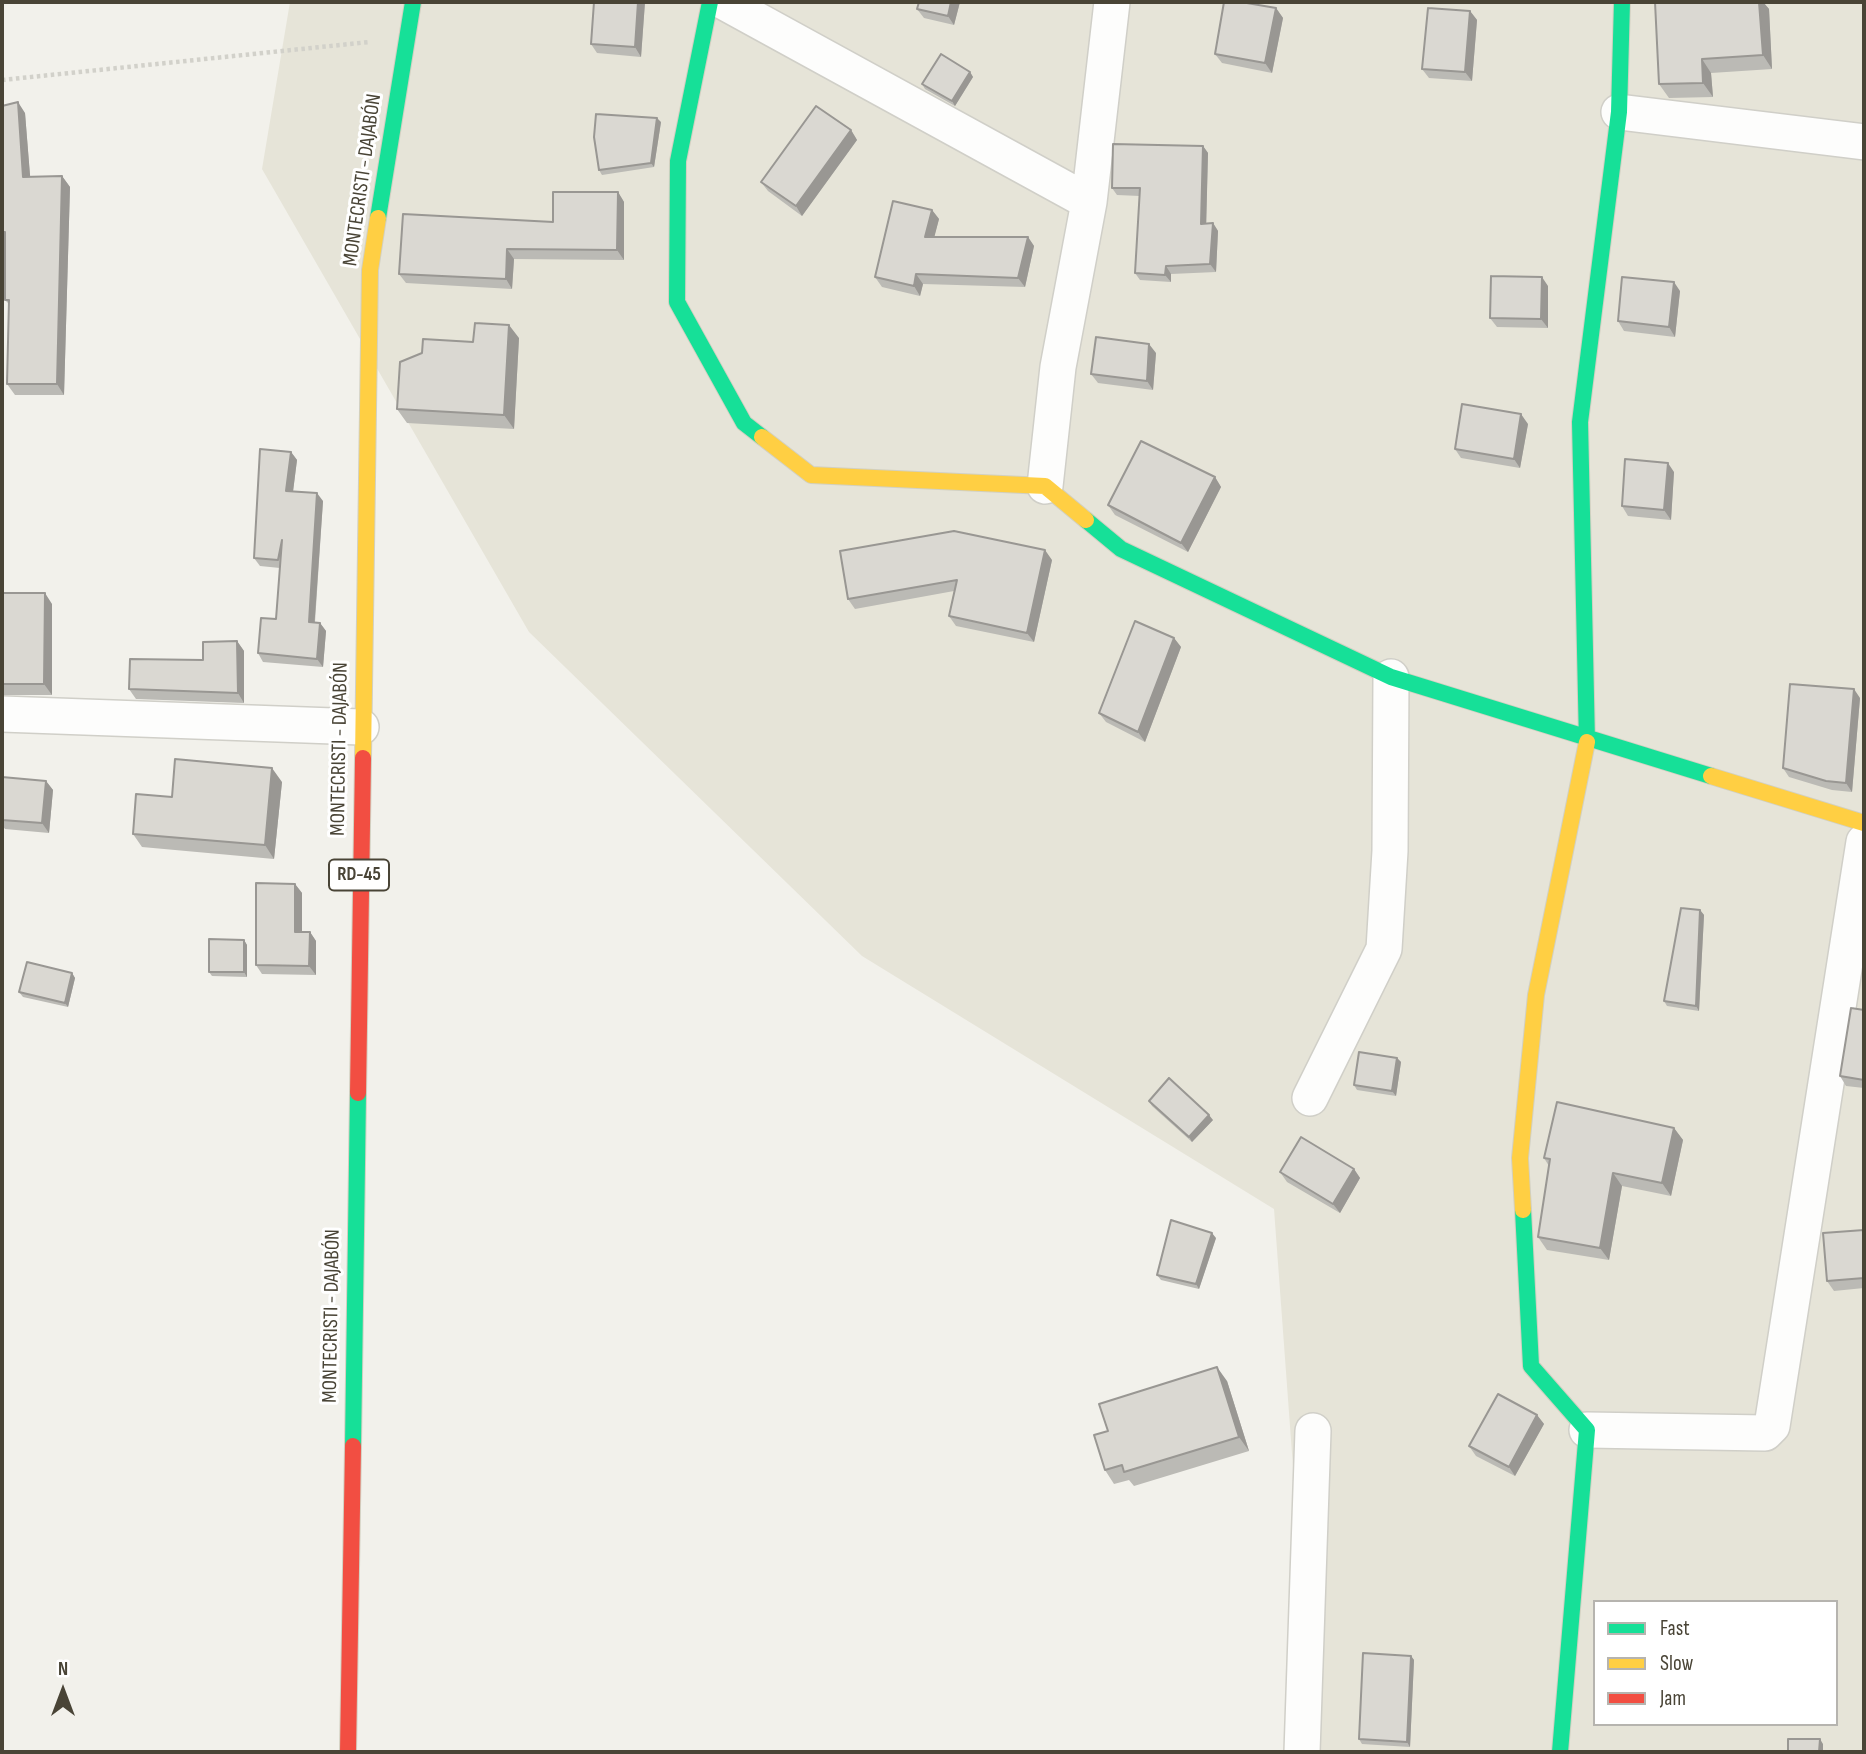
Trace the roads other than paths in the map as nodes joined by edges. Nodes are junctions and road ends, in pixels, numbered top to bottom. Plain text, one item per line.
1 (413, 2) edge
2 (710, 2) edge
3 (724, 2) edge
4 (1112, 2) edge
5 (1622, 2) edge
6 (1619, 112) junction
7 (1864, 142) edge
8 (1089, 202) junction
9 (1045, 486) junction
10 (1391, 677) junction
11 (2, 715) edge
12 (361, 727) junction
13 (1588, 738) junction
14 (1864, 823) edge
15 (1864, 842) edge
16 (1310, 1098) dead end
17 (1587, 1430) junction
18 (1313, 1431) dead end
19 (348, 1752) edge
20 (1302, 1752) edge
21 (1560, 1752) edge

1 - 12 street, MONTECRISTI - DAJABÓN / RD-45
2 - 9 street
3 - 8 street
4 - 8 street
5 - 6 street
6 - 7 street
6 - 13 street
8 - 9 street
9 - 10 street
10 - 13 street
10 - 16 street
11 - 12 street
12 - 19 street, MONTECRISTI - DAJABÓN / RD-45
13 - 14 street
13 - 17 street
15 - 17 street
17 - 21 street
18 - 20 street

